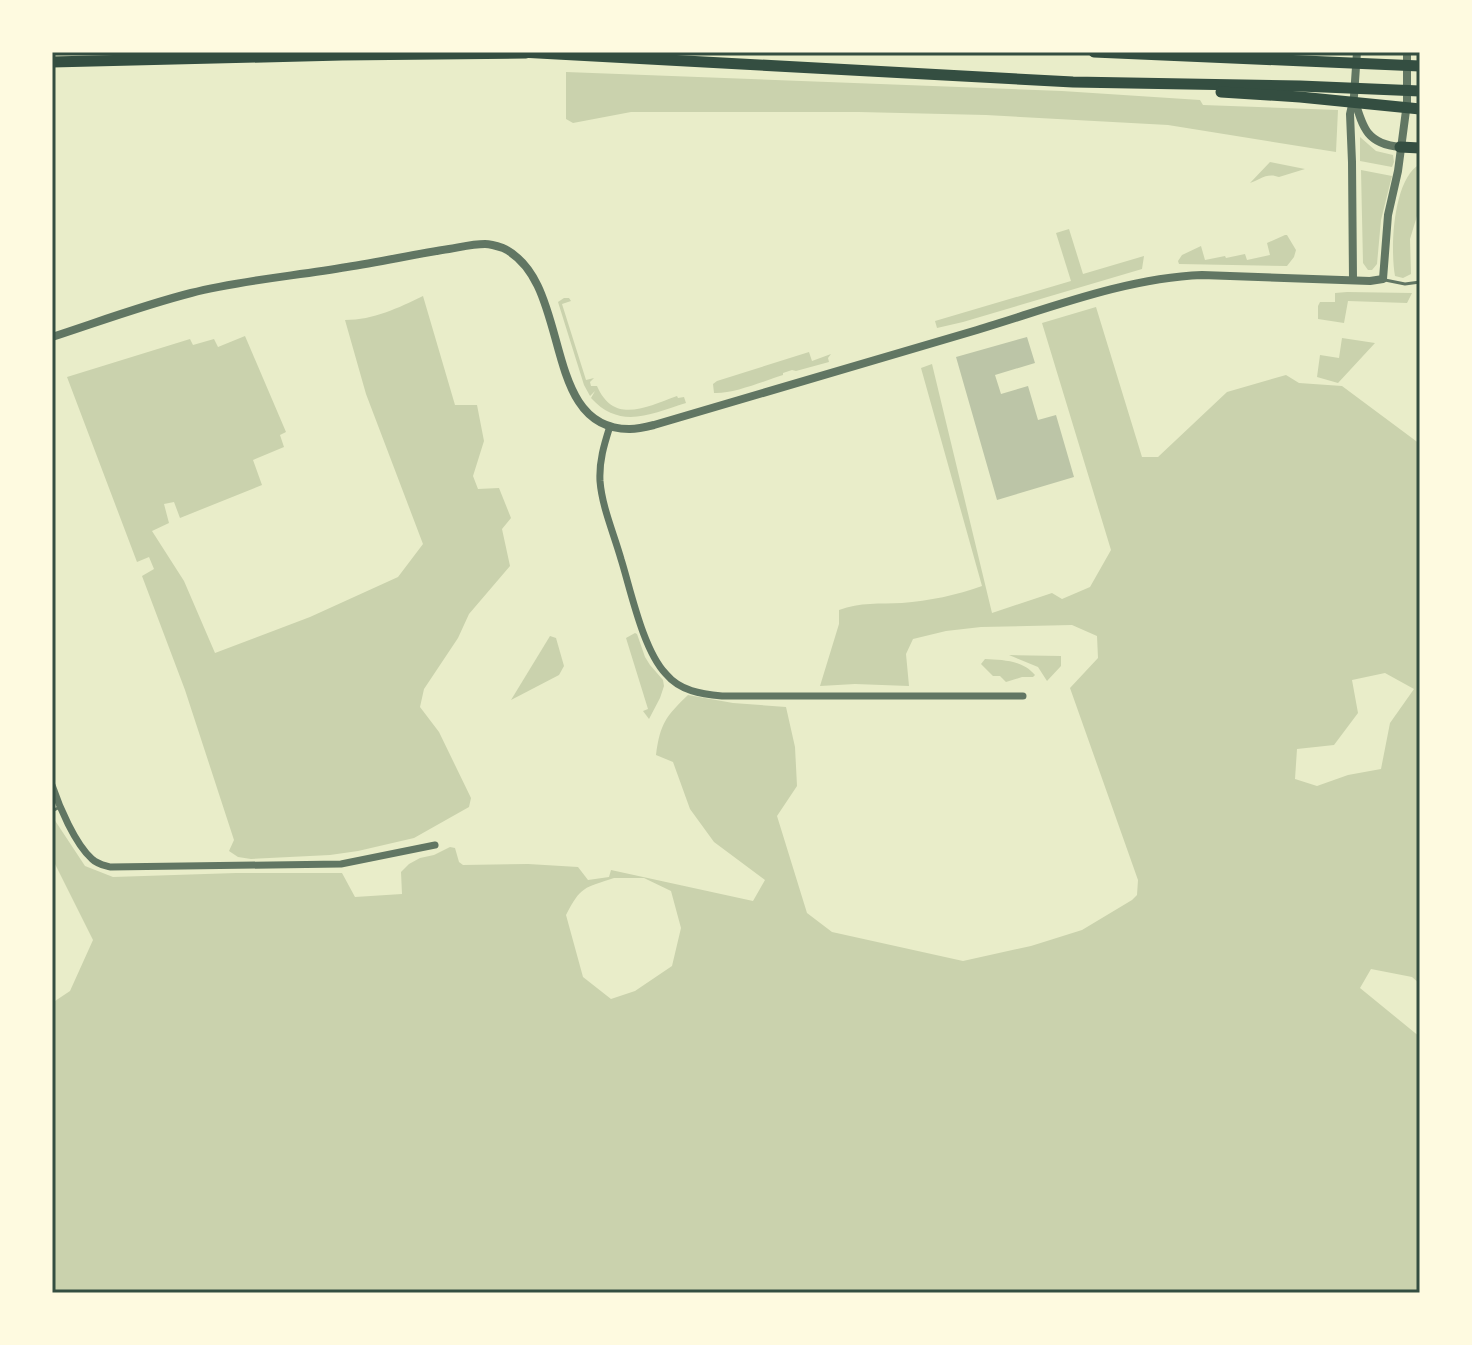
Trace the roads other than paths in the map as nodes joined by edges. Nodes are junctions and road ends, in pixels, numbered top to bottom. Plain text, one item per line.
1 (520, 52) edge
2 (1094, 52) edge
3 (1357, 52) edge
4 (1407, 52) edge
5 (543, 53) edge
6 (52, 62) edge
7 (1420, 64) edge
8 (1073, 82) junction
9 (1420, 91) edge
10 (1420, 109) edge
11 (1355, 115) junction
12 (1400, 147) junction
13 (1420, 148) edge
14 (1383, 279) junction
15 (1353, 280) junction
16 (1420, 282) edge
17 (52, 337) edge
18 (610, 426) junction
19 (1023, 696) dead end
20 (52, 785) edge
21 (56, 809) edge
22 (435, 845) dead end

1 - 5 main road
2 - 7 main road
3 - 11 street
4 - 12 street
5 - 6 main road
5 - 8 main road
8 - 9 main road
8 - 10 main road
11 - 12 street
11 - 15 street
12 - 13 main road
12 - 14 street
14 - 15 street
14 - 16 lane
15 - 18 street
17 - 18 street
18 - 19 street
20 - 21 street
21 - 22 street

